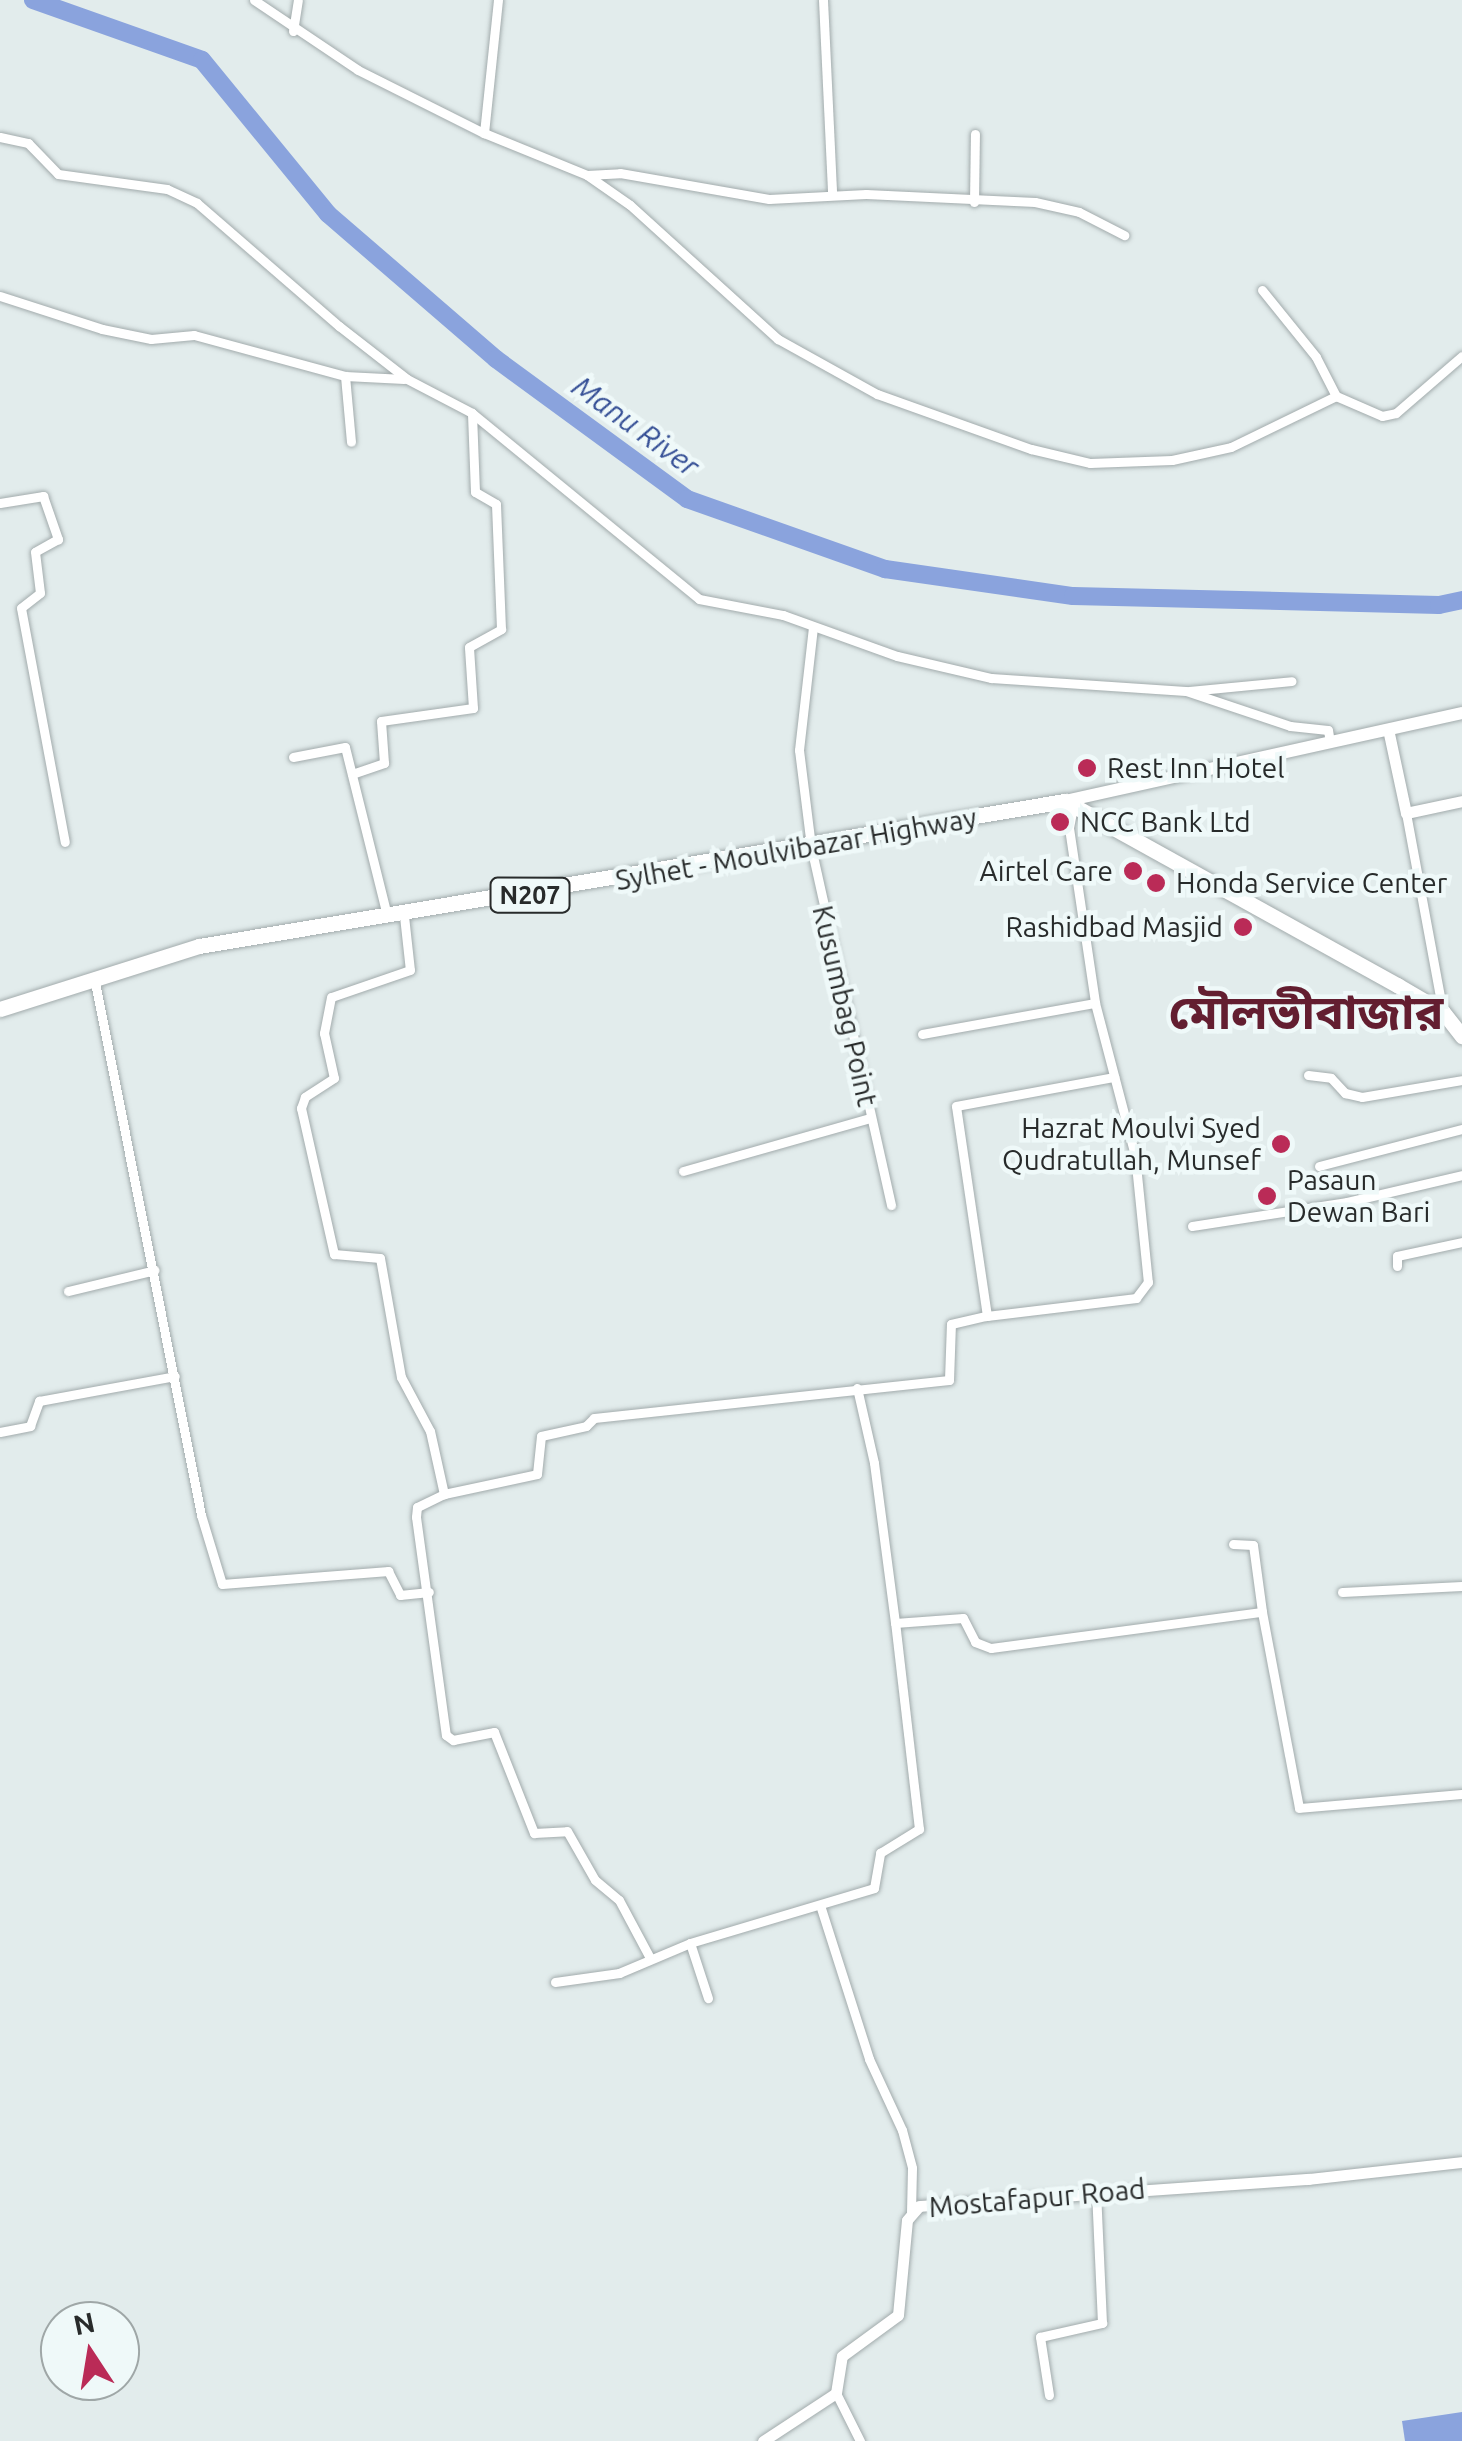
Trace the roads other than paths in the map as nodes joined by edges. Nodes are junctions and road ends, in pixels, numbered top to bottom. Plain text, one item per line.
1 (254, 0) edge
2 (298, 0) edge
3 (498, 0) edge
4 (823, 0) edge
5 (293, 31) junction
6 (484, 134) junction
7 (975, 134) dead end
8 (0, 137) edge
9 (587, 175) junction
10 (832, 194) junction
11 (974, 202) junction
12 (1124, 235) dead end
13 (1262, 290) dead end
14 (0, 296) edge
15 (1462, 356) edge
16 (345, 376) junction
17 (407, 379) junction
18 (1336, 396) junction
19 (472, 413) junction
20 (350, 442) dead end
21 (0, 503) edge
22 (813, 627) junction
23 (1292, 681) dead end
24 (1186, 691) junction
25 (1462, 713) edge
26 (1388, 729) junction
27 (1330, 742) junction
28 (293, 757) dead end
29 (352, 774) junction
30 (1462, 801) edge
31 (1069, 804) junction
32 (1406, 813) junction
33 (65, 842) dead end
34 (811, 847) junction
35 (396, 917) junction
36 (94, 977) junction
37 (1095, 1003) junction
38 (0, 1010) edge
39 (1443, 1012) junction
40 (922, 1034) dead end
41 (1462, 1036) edge
42 (1308, 1075) dead end
43 (1114, 1077) junction
44 (1462, 1080) edge
45 (870, 1118) junction
46 (1462, 1129) edge
47 (1320, 1166) dead end
48 (682, 1172) dead end
49 (1462, 1175) edge
50 (892, 1205) dead end
51 (1192, 1226) dead end
52 (1462, 1242) edge
53 (1397, 1266) dead end
54 (155, 1270) junction
55 (68, 1291) dead end
56 (987, 1316) junction
57 (175, 1376) junction
58 (856, 1388) junction
59 (0, 1432) edge
60 (444, 1494) junction
61 (1233, 1544) dead end
62 (1462, 1586) edge
63 (429, 1592) junction
64 (1342, 1592) dead end
65 (1262, 1612) junction
66 (895, 1623) junction
67 (1462, 1794) edge
68 (820, 1906) junction
69 (690, 1942) junction
70 (650, 1958) junction
71 (555, 1982) dead end
72 (708, 1998) dead end
73 (1462, 2162) edge
74 (1096, 2191) junction
75 (911, 2212) junction
76 (836, 2393) junction
77 (1049, 2395) dead end
78 (763, 2441) edge
79 (860, 2441) edge

1 - 5 street
2 - 5 street
3 - 6 street
4 - 10 street
5 - 6 street
6 - 9 street
7 - 11 street
8 - 17 street
9 - 10 street
9 - 18 street
10 - 11 street
11 - 12 street
13 - 18 street
14 - 16 street
15 - 18 street
16 - 17 street
16 - 20 street
17 - 19 street
19 - 22 street
19 - 29 street
21 - 33 street
22 - 24 street
22 - 34 street, Kusumbag Point
23 - 24 street
24 - 27 street
25 - 26 main road
26 - 27 main road
26 - 32 street
27 - 31 main road
28 - 29 street
29 - 35 street
30 - 32 street
31 - 34 highway, Sylhet - Moulvibazar Highway / N207
31 - 37 street
31 - 39 highway
32 - 39 street
34 - 35 highway, Sylhet - Moulvibazar Highway / N207
34 - 45 street, Kusumbag Point
35 - 36 highway, Sylhet - Moulvibazar Highway / N207
35 - 60 street
36 - 38 highway, Sylhet - Moulvibazar Highway / N207
36 - 54 street
37 - 40 street
37 - 43 street
39 - 41 highway
42 - 44 street
43 - 56 street
43 - 56 street
45 - 48 street
45 - 50 street, Kusumbag Point
46 - 47 street
49 - 51 street
52 - 53 street
54 - 55 street
54 - 57 street
56 - 58 street
57 - 59 street
57 - 63 street
58 - 60 street
58 - 66 street
60 - 63 street
61 - 65 street
62 - 64 street
63 - 70 street
65 - 66 street
65 - 67 street
66 - 68 street
68 - 69 street
68 - 75 street
69 - 70 street
69 - 72 street
70 - 71 street
73 - 74 street, Mostafapur Road
74 - 75 street, Mostafapur Road
74 - 77 street
75 - 76 street, Mostafapur Road
76 - 78 street
76 - 79 street

